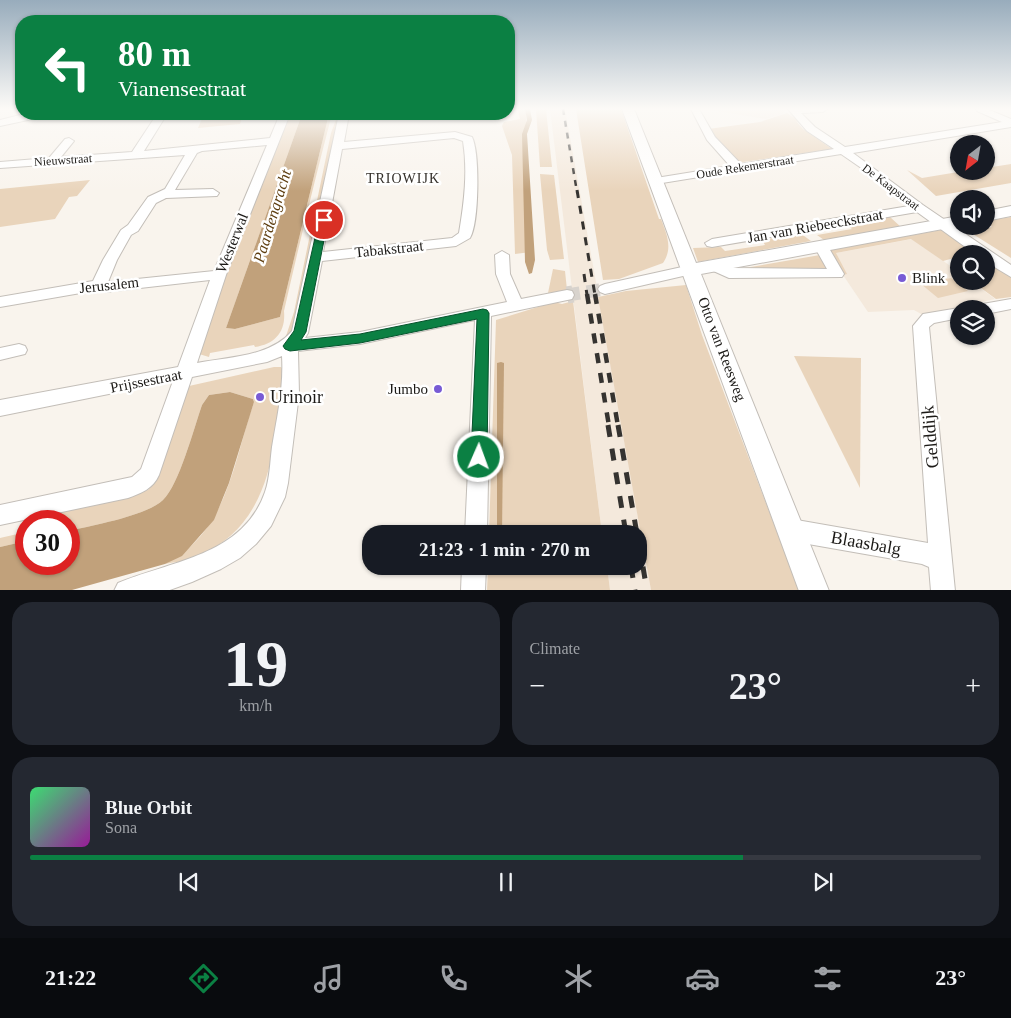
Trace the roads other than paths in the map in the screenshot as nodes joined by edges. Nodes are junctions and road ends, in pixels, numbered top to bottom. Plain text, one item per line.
1 (148, 137) edge
2 (276, 137) edge
3 (340, 137) edge
4 (455, 137) edge
5 (463, 137) edge
6 (639, 137) edge
7 (710, 137) edge
8 (821, 137) edge
9 (932, 137) edge
10 (70, 141) dead end
11 (274, 141) junction
12 (338, 146) junction
13 (841, 151) junction
14 (193, 152) junction
15 (136, 155) junction
16 (53, 160) junction
17 (0, 165) edge
18 (738, 168) junction
19 (656, 181) junction
20 (213, 193) dead end
21 (163, 194) junction
22 (919, 208) junction
23 (1011, 211) edge
24 (995, 214) edge
25 (950, 222) edge
26 (941, 224) junction
27 (712, 243) dead end
28 (971, 245) edge
29 (821, 246) junction
30 (502, 254) dead end
31 (316, 257) junction
32 (995, 262) edge
33 (703, 268) junction
34 (1011, 272) edge
35 (219, 275) junction
36 (99, 285) junction
37 (605, 289) tunnel mouth
38 (567, 295) tunnel mouth
39 (0, 302) edge
40 (1011, 304) edge
41 (516, 305) junction
42 (995, 307) edge
43 (483, 313) junction
44 (950, 314) edge
45 (290, 346) junction
46 (19, 350) dead end
47 (0, 354) edge
48 (184, 374) junction
49 (0, 408) edge
50 (0, 515) edge
51 (476, 525) edge
52 (791, 530) junction
53 (941, 561) junction
54 (474, 575) edge
55 (126, 590) edge
56 (473, 590) edge
57 (814, 590) edge
58 (943, 590) edge

1 - 15 street
2 - 11 street, Westerwal
3 - 12 street
4 - 12 street, Tabakstraat
5 - 31 street, Tabakstraat
6 - 19 street, Otto van Reesweg
7 - 18 street
8 - 13 street, De Kaapstraat
9 - 13 street, Oude Rekemerstraat
10 - 16 street
11 - 14 street, Nieuwstraat
11 - 35 street, Westerwal
12 - 31 street
13 - 18 street, Oude Rekemerstraat
13 - 22 street, De Kaapstraat
14 - 15 street, Nieuwstraat
14 - 21 street
15 - 16 street, Nieuwstraat
16 - 17 street, Nieuwstraat
18 - 19 street, Oude Rekemerstraat
19 - 33 street, Otto van Reesweg
20 - 21 street
21 - 36 street
22 - 26 street, De Kaapstraat
22 - 27 street, Jan van Riebeeckstraat
23 - 24 street
25 - 26 street, Jan van Riebeeckstraat
26 - 28 street, De Kaapstraat
26 - 29 street, Jan van Riebeeckstraat
29 - 33 street, Jan van Riebeeckstraat
29 - 33 street, Jan van Riebeeckstraat
30 - 41 street
31 - 45 street
32 - 34 street, De Kaapstraat
33 - 37 street
33 - 52 street, Otto van Reesweg
35 - 36 street, Jerusalem
35 - 48 street, Westerwal
36 - 39 street, Jerusalem
38 - 41 street, Prijssestraat
40 - 42 street
41 - 43 street, Prijssestraat
43 - 45 street, Prijssestraat
43 - 51 street
44 - 53 street, Gelddijk
45 - 48 street, Prijssestraat
45 - 55 street
46 - 47 street
48 - 49 street, Prijssestraat
48 - 50 street, Westerwal
52 - 53 street, Blaasbalg
52 - 57 street, Otto van Reesweg
53 - 58 street, Gelddijk
54 - 56 street

